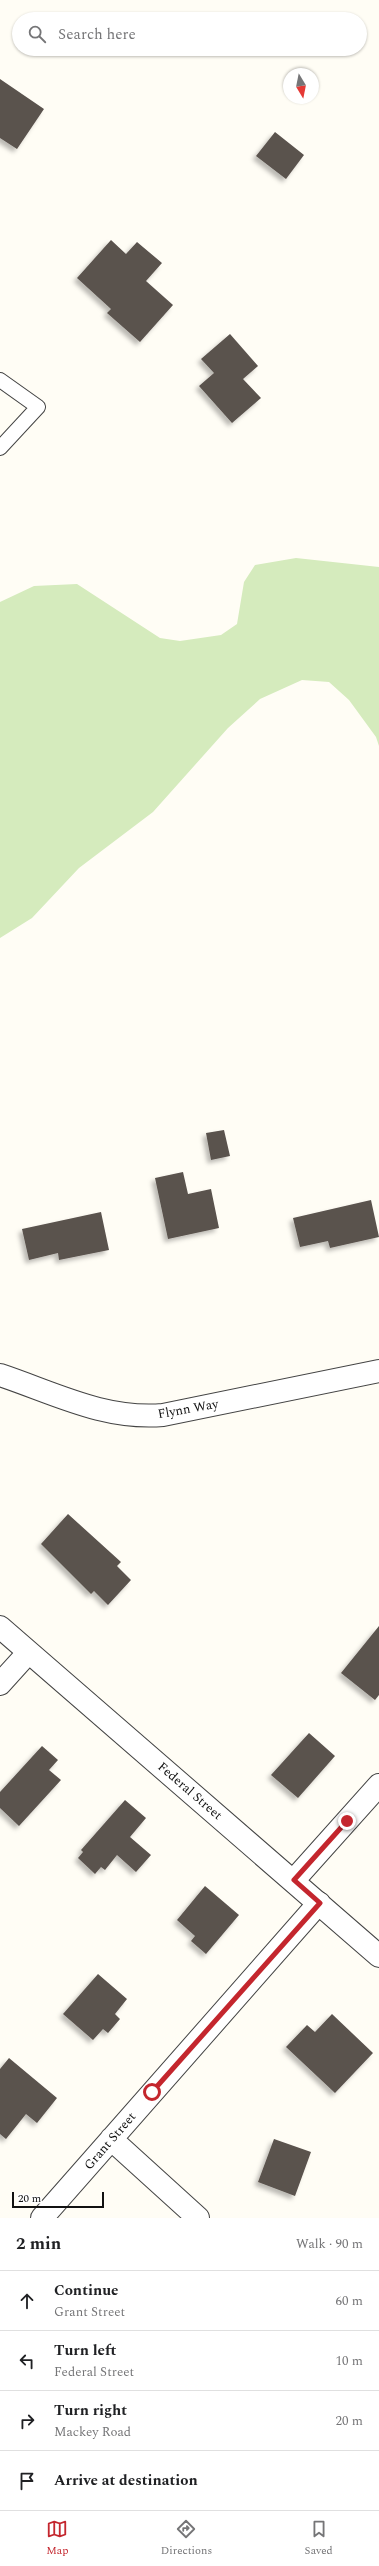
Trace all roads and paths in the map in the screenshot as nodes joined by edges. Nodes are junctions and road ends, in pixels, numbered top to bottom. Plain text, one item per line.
1 (0, 380) edge
2 (0, 448) edge
3 (379, 1371) edge
4 (0, 1375) edge
5 (0, 1627) edge
6 (28, 1653) junction
7 (0, 1684) edge
8 (379, 1785) edge
9 (294, 1880) junction
10 (320, 1903) junction
11 (379, 1956) edge
12 (112, 2140) junction
13 (42, 2218) edge
14 (198, 2218) edge

1 - 2 lane
3 - 4 street, Flynn Way
5 - 6 street, Federal Street
6 - 7 street
6 - 9 street, Federal Street
8 - 9 street
9 - 10 street, Federal Street
10 - 11 street, Federal Street
10 - 12 street, Grant Street
12 - 13 street, Grant Street
12 - 14 street

